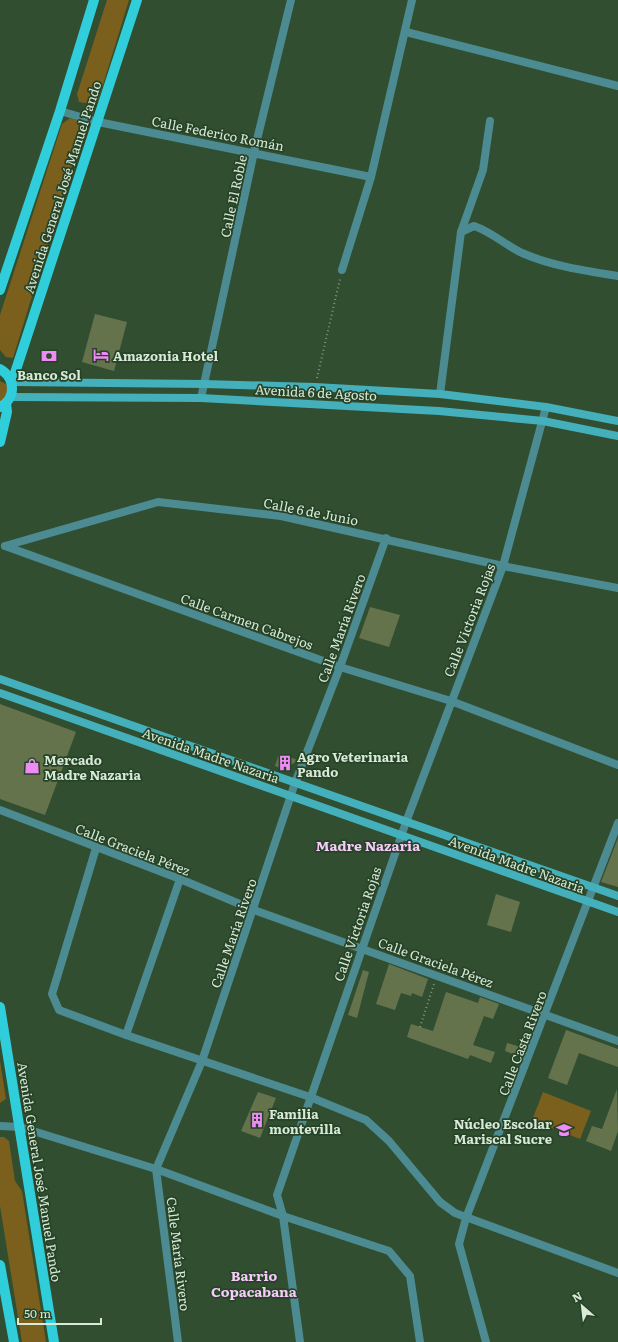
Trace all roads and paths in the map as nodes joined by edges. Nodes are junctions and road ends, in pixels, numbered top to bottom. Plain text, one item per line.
1 (94, 0) edge
2 (137, 0) edge
3 (291, 0) edge
4 (412, 0) edge
5 (406, 32) junction
6 (618, 86) edge
7 (60, 111) junction
8 (490, 121) dead end
9 (98, 122) junction
10 (254, 152) junction
11 (371, 177) junction
12 (461, 232) junction
13 (342, 270) joint
14 (618, 276) edge
15 (0, 290) edge
16 (0, 369) edge
17 (12, 382) junction
18 (204, 384) junction
19 (315, 387) junction
20 (440, 394) junction
21 (201, 398) junction
22 (6, 403) edge
23 (546, 407) junction
24 (542, 421) junction
25 (618, 421) edge
26 (618, 436) edge
27 (0, 442) edge
28 (386, 538) junction
29 (2, 545) edge
30 (503, 566) junction
31 (618, 588) edge
32 (340, 667) junction
33 (0, 679) edge
34 (0, 693) edge
35 (451, 701) junction
36 (618, 765) edge
37 (295, 783) junction
38 (291, 796) junction
39 (0, 810) edge
40 (406, 822) junction
41 (618, 822) edge
42 (401, 835) junction
43 (96, 848) junction
44 (180, 879) junction
45 (593, 887) junction
46 (618, 896) edge
47 (588, 902) junction
48 (254, 910) junction
49 (618, 912) edge
50 (361, 948) junction
51 (437, 976) junction
52 (0, 1007) edge
53 (545, 1016) junction
54 (420, 1027) dead end
55 (126, 1035) junction
56 (618, 1041) edge
57 (202, 1061) junction
58 (310, 1097) junction
59 (0, 1126) edge
60 (20, 1127) junction
61 (156, 1168) junction
62 (282, 1216) junction
63 (466, 1218) junction
64 (0, 1265) edge
65 (618, 1273) edge
66 (14, 1342) edge
67 (54, 1342) edge
68 (178, 1342) edge
69 (300, 1342) edge
70 (420, 1342) edge
71 (486, 1342) edge

1 - 7 main road, Avenida General José Manuel Pando
2 - 9 main road, Avenida General José Manuel Pando
3 - 10 street, Calle El Roble
4 - 5 street
5 - 6 street
5 - 11 street
7 - 9 street, Calle Federico Román
7 - 15 main road, Avenida General José Manuel Pando
8 - 12 street
9 - 10 street, Calle Federico Román
9 - 17 main road, Avenida General José Manuel Pando
10 - 11 street, Calle Federico Román
10 - 18 street, Calle El Roble
11 - 13 street
12 - 14 street
12 - 20 street
13 - 19 path
16 - 17 main road
17 - 18 street, Avenida 6 de Agosto
17 - 22 main road, Avenida General José Manuel Pando
18 - 19 street, Avenida 6 de Agosto
18 - 21 street, Calle El Roble
19 - 20 street, Avenida 6 de Agosto
20 - 23 street, Avenida 6 de Agosto
21 - 22 street, Avenida 6 de Agosto
21 - 24 street, Avenida 6 de Agosto
22 - 27 main road
23 - 24 street, Calle Victoria Rojas
23 - 25 street, Avenida 6 de Agosto
24 - 26 street, Avenida 6 de Agosto
24 - 30 street, Calle Victoria Rojas
28 - 29 street, Calle 6 de Junio
28 - 30 street, Calle 6 de Junio
28 - 32 street, Calle María Rivero
29 - 32 street, Calle Carmen Cabrejos
30 - 31 street, Calle 6 de Junio
30 - 35 street, Calle Victoria Rojas
32 - 35 street, Calle Carmen Cabrejos
32 - 37 street, Calle María Rivero
33 - 37 street, Avenida Madre Nazaria
34 - 38 street, Avenida Madre Nazaria
35 - 36 street, Calle Carmen Cabrejos
35 - 40 street, Calle Victoria Rojas
37 - 38 street, Calle María Rivero
37 - 40 street, Avenida Madre Nazaria
38 - 42 street, Avenida Madre Nazaria
38 - 48 street, Calle María Rivero
39 - 43 street, Calle Graciela Pérez
40 - 42 street, Calle Victoria Rojas
40 - 45 street, Avenida Madre Nazaria
41 - 45 street, Calle Casta Rivero
42 - 47 street, Avenida Madre Nazaria
42 - 50 street, Calle Victoria Rojas
43 - 44 street, Calle Graciela Pérez
43 - 55 street
44 - 48 street, Calle Graciela Pérez
44 - 55 street
45 - 46 street, Avenida Madre Nazaria
45 - 47 street, Calle Casta Rivero
47 - 49 street, Avenida Madre Nazaria
47 - 53 street, Calle Casta Rivero
48 - 50 street, Calle Graciela Pérez
48 - 57 street, Calle María Rivero
50 - 51 street, Calle Graciela Pérez
50 - 58 street, Calle Victoria Rojas
51 - 53 street, Calle Graciela Pérez
51 - 54 path
52 - 60 main road, Avenida General José Manuel Pando
53 - 56 street, Calle Graciela Pérez
53 - 63 street, Calle Casta Rivero
55 - 57 street
57 - 58 street
57 - 61 street, Calle María Rivero
58 - 62 street, Calle Victoria Rojas
58 - 63 street
59 - 60 street
60 - 61 street
60 - 67 main road, Avenida General José Manuel Pando
61 - 62 street
61 - 68 street, Calle María Rivero
62 - 69 street, Calle Victoria Rojas
62 - 70 street
63 - 65 street
63 - 71 street, Calle Casta Rivero
64 - 66 main road

